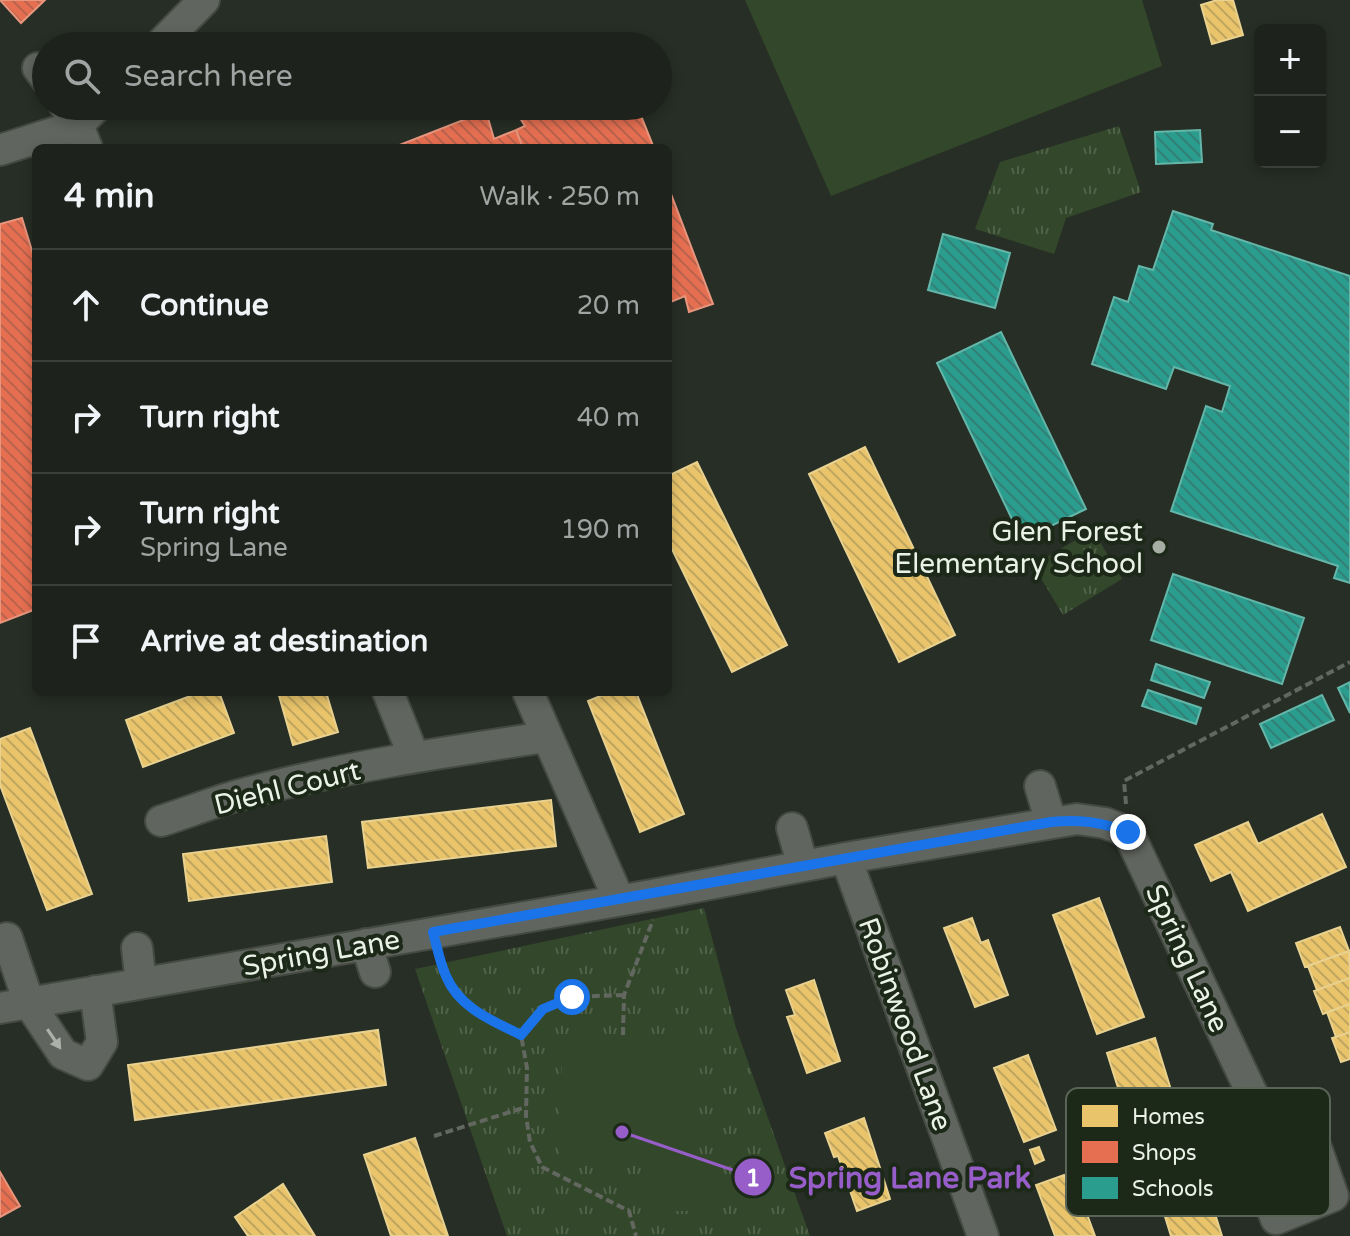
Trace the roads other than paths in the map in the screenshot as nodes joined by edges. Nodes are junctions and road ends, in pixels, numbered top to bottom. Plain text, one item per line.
1 (204, 0) edge
2 (173, 32) edge
3 (82, 121) edge
4 (0, 150) edge
5 (390, 696) edge
6 (530, 696) edge
7 (546, 737) junction
8 (414, 757) junction
9 (1040, 786) dead end
10 (161, 821) dead end
11 (1051, 822) junction
12 (792, 828) dead end
13 (846, 858) junction
14 (803, 866) junction
15 (619, 900) junction
16 (7, 938) dead end
17 (137, 948) dead end
18 (141, 983) junction
19 (95, 991) junction
20 (14, 1005) edge
21 (1249, 1088) edge
22 (983, 1236) edge

1 - 2 street
3 - 4 street
5 - 8 street
6 - 7 street
7 - 8 street, Diehl Court
7 - 15 street
8 - 10 street, Diehl Court
9 - 11 street
11 - 13 street, Spring Lane
11 - 21 street, Spring Lane
12 - 14 street
13 - 14 street, Spring Lane
13 - 22 street, Robinwood Lane
14 - 15 street, Spring Lane
15 - 18 street, Spring Lane
16 - 20 street
17 - 18 street
18 - 19 street, Spring Lane
19 - 20 street, Spring Lane
20 -> 19 street

